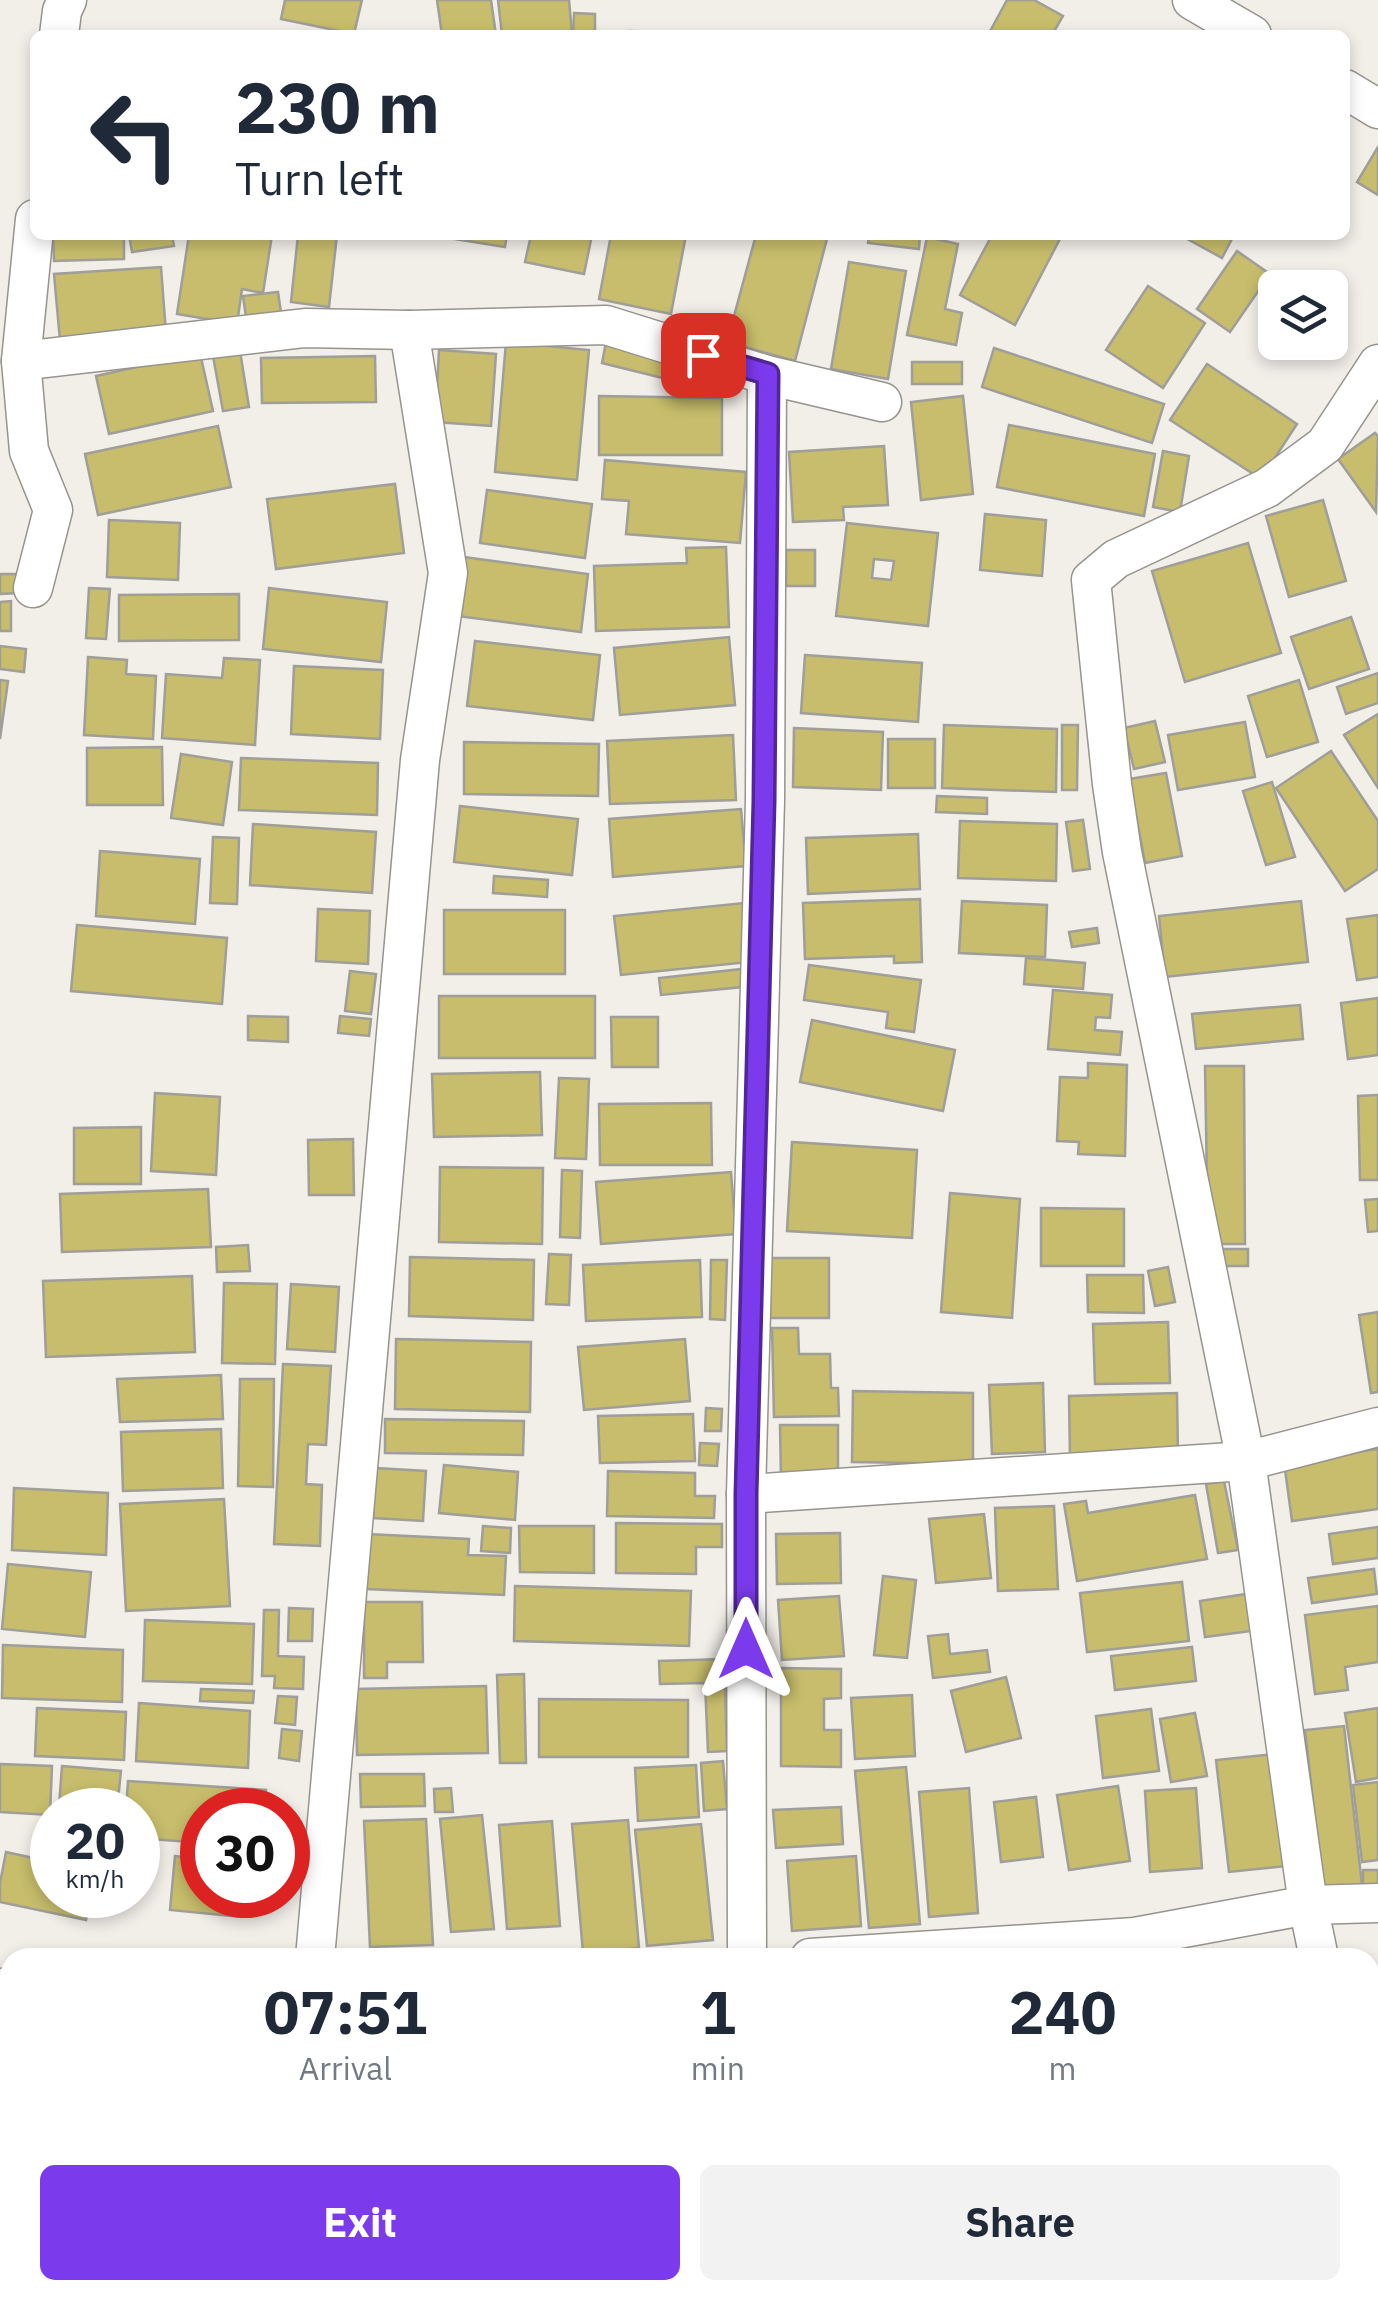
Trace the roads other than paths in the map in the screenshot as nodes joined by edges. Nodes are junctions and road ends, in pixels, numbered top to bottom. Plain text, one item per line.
1 (66, 0) edge
2 (1192, 0) edge
3 (60, 30) edge
4 (1243, 30) edge
5 (1350, 92) edge
6 (1378, 108) edge
7 (33, 240) edge
8 (409, 330) junction
9 (21, 361) junction
10 (1378, 364) edge
11 (768, 374) junction
12 (882, 402) dead end
13 (33, 588) dead end
14 (1378, 1426) edge
15 (1246, 1461) junction
16 (746, 1494) junction
17 (1378, 1903) edge
18 (1308, 1905) junction
19 (316, 1948) edge
20 (747, 1948) edge
21 (989, 1948) edge
22 (1316, 1948) edge

1 - 3 street
2 - 4 street
5 - 6 street
7 - 9 street
8 - 9 street
8 - 11 street
8 - 19 street
9 - 13 street
10 - 15 street
11 - 12 street
11 - 16 street
14 - 15 street
15 - 16 street
15 - 18 street
16 - 20 street
17 - 18 street
18 - 21 street
18 - 22 street

